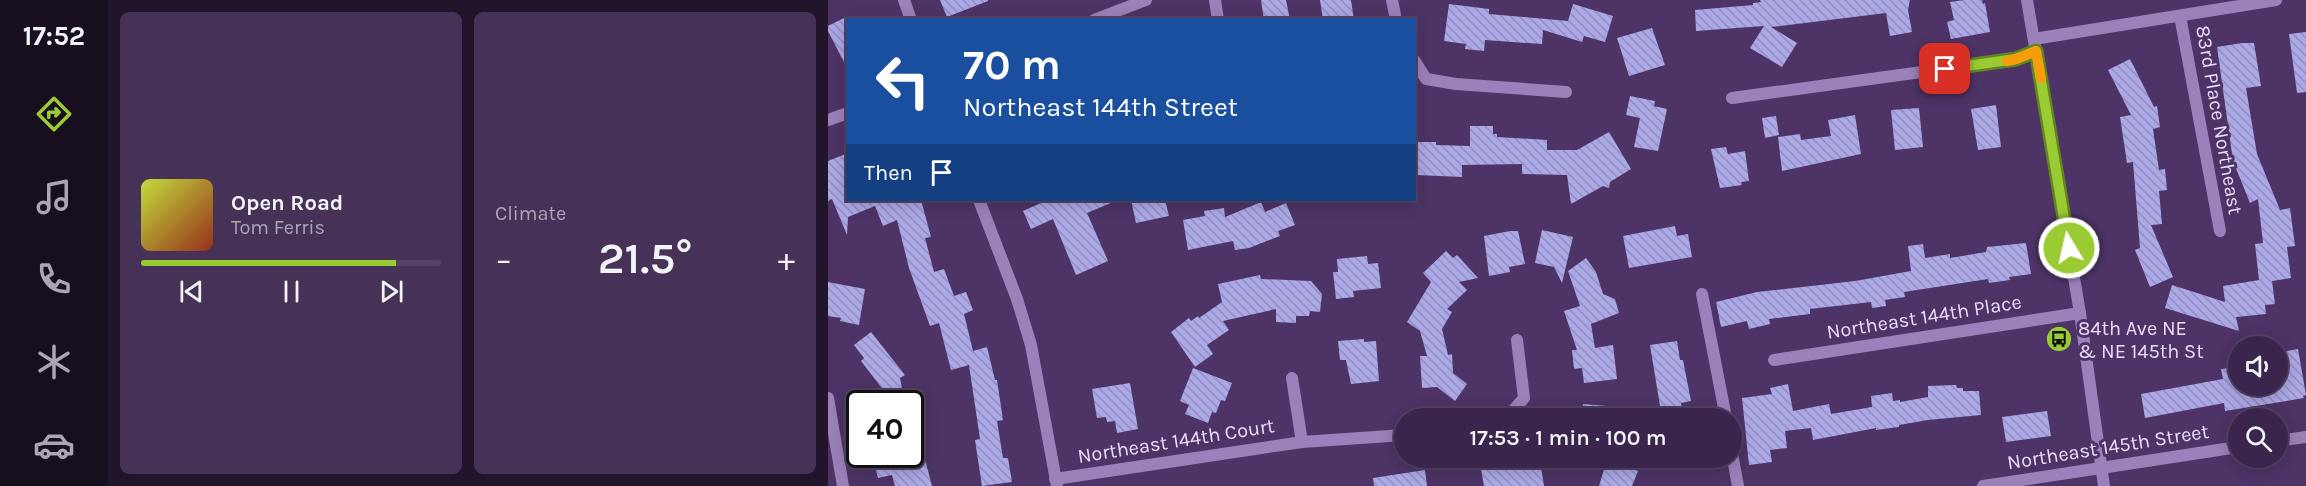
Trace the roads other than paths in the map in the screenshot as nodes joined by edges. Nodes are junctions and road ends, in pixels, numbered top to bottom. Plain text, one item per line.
1 (904, 0) edge
2 (1146, 0) edge
3 (1215, 0) edge
4 (1392, 0) edge
5 (2027, 0) edge
6 (2276, 0) edge
7 (2180, 16) junction
8 (910, 18) edge
9 (1099, 18) edge
10 (1218, 18) edge
11 (1396, 18) edge
12 (2035, 45) junction
13 (1416, 63) edge
14 (1566, 92) dead end
15 (1732, 98) dead end
16 (846, 114) edge
17 (828, 120) edge
18 (979, 201) edge
19 (2220, 231) dead end
20 (1702, 294) dead end
21 (2080, 313) junction
22 (1517, 340) dead end
23 (1774, 360) dead end
24 (1292, 378) dead end
25 (828, 398) edge
26 (1516, 408) edge
27 (1724, 408) edge
28 (1394, 436) edge
29 (2306, 437) edge
30 (2288, 439) edge
31 (1302, 442) junction
32 (2228, 449) edge
33 (1735, 468) edge
34 (2101, 468) junction
35 (1056, 482) edge
36 (843, 486) edge
37 (1738, 486) edge
38 (1983, 486) edge
39 (2103, 486) edge

1 - 8 street
2 - 9 street
3 - 10 street
4 - 11 street
5 - 12 street
6 - 7 street
7 - 12 street
7 - 19 street, 83rd Place Northeast
12 - 15 street
12 - 21 street
13 - 14 street
16 - 17 street
18 - 35 street
20 - 27 street
21 - 23 street, Northeast 144th Place
21 - 34 street
22 - 26 street
24 - 31 street, Northeast 144th Court
25 - 36 street
28 - 31 street, Northeast 144th Court
29 - 30 street
31 - 35 street, Northeast 144th Court
32 - 34 street, Northeast 145th Street
33 - 37 street
34 - 38 street, Northeast 145th Street
34 - 39 street

